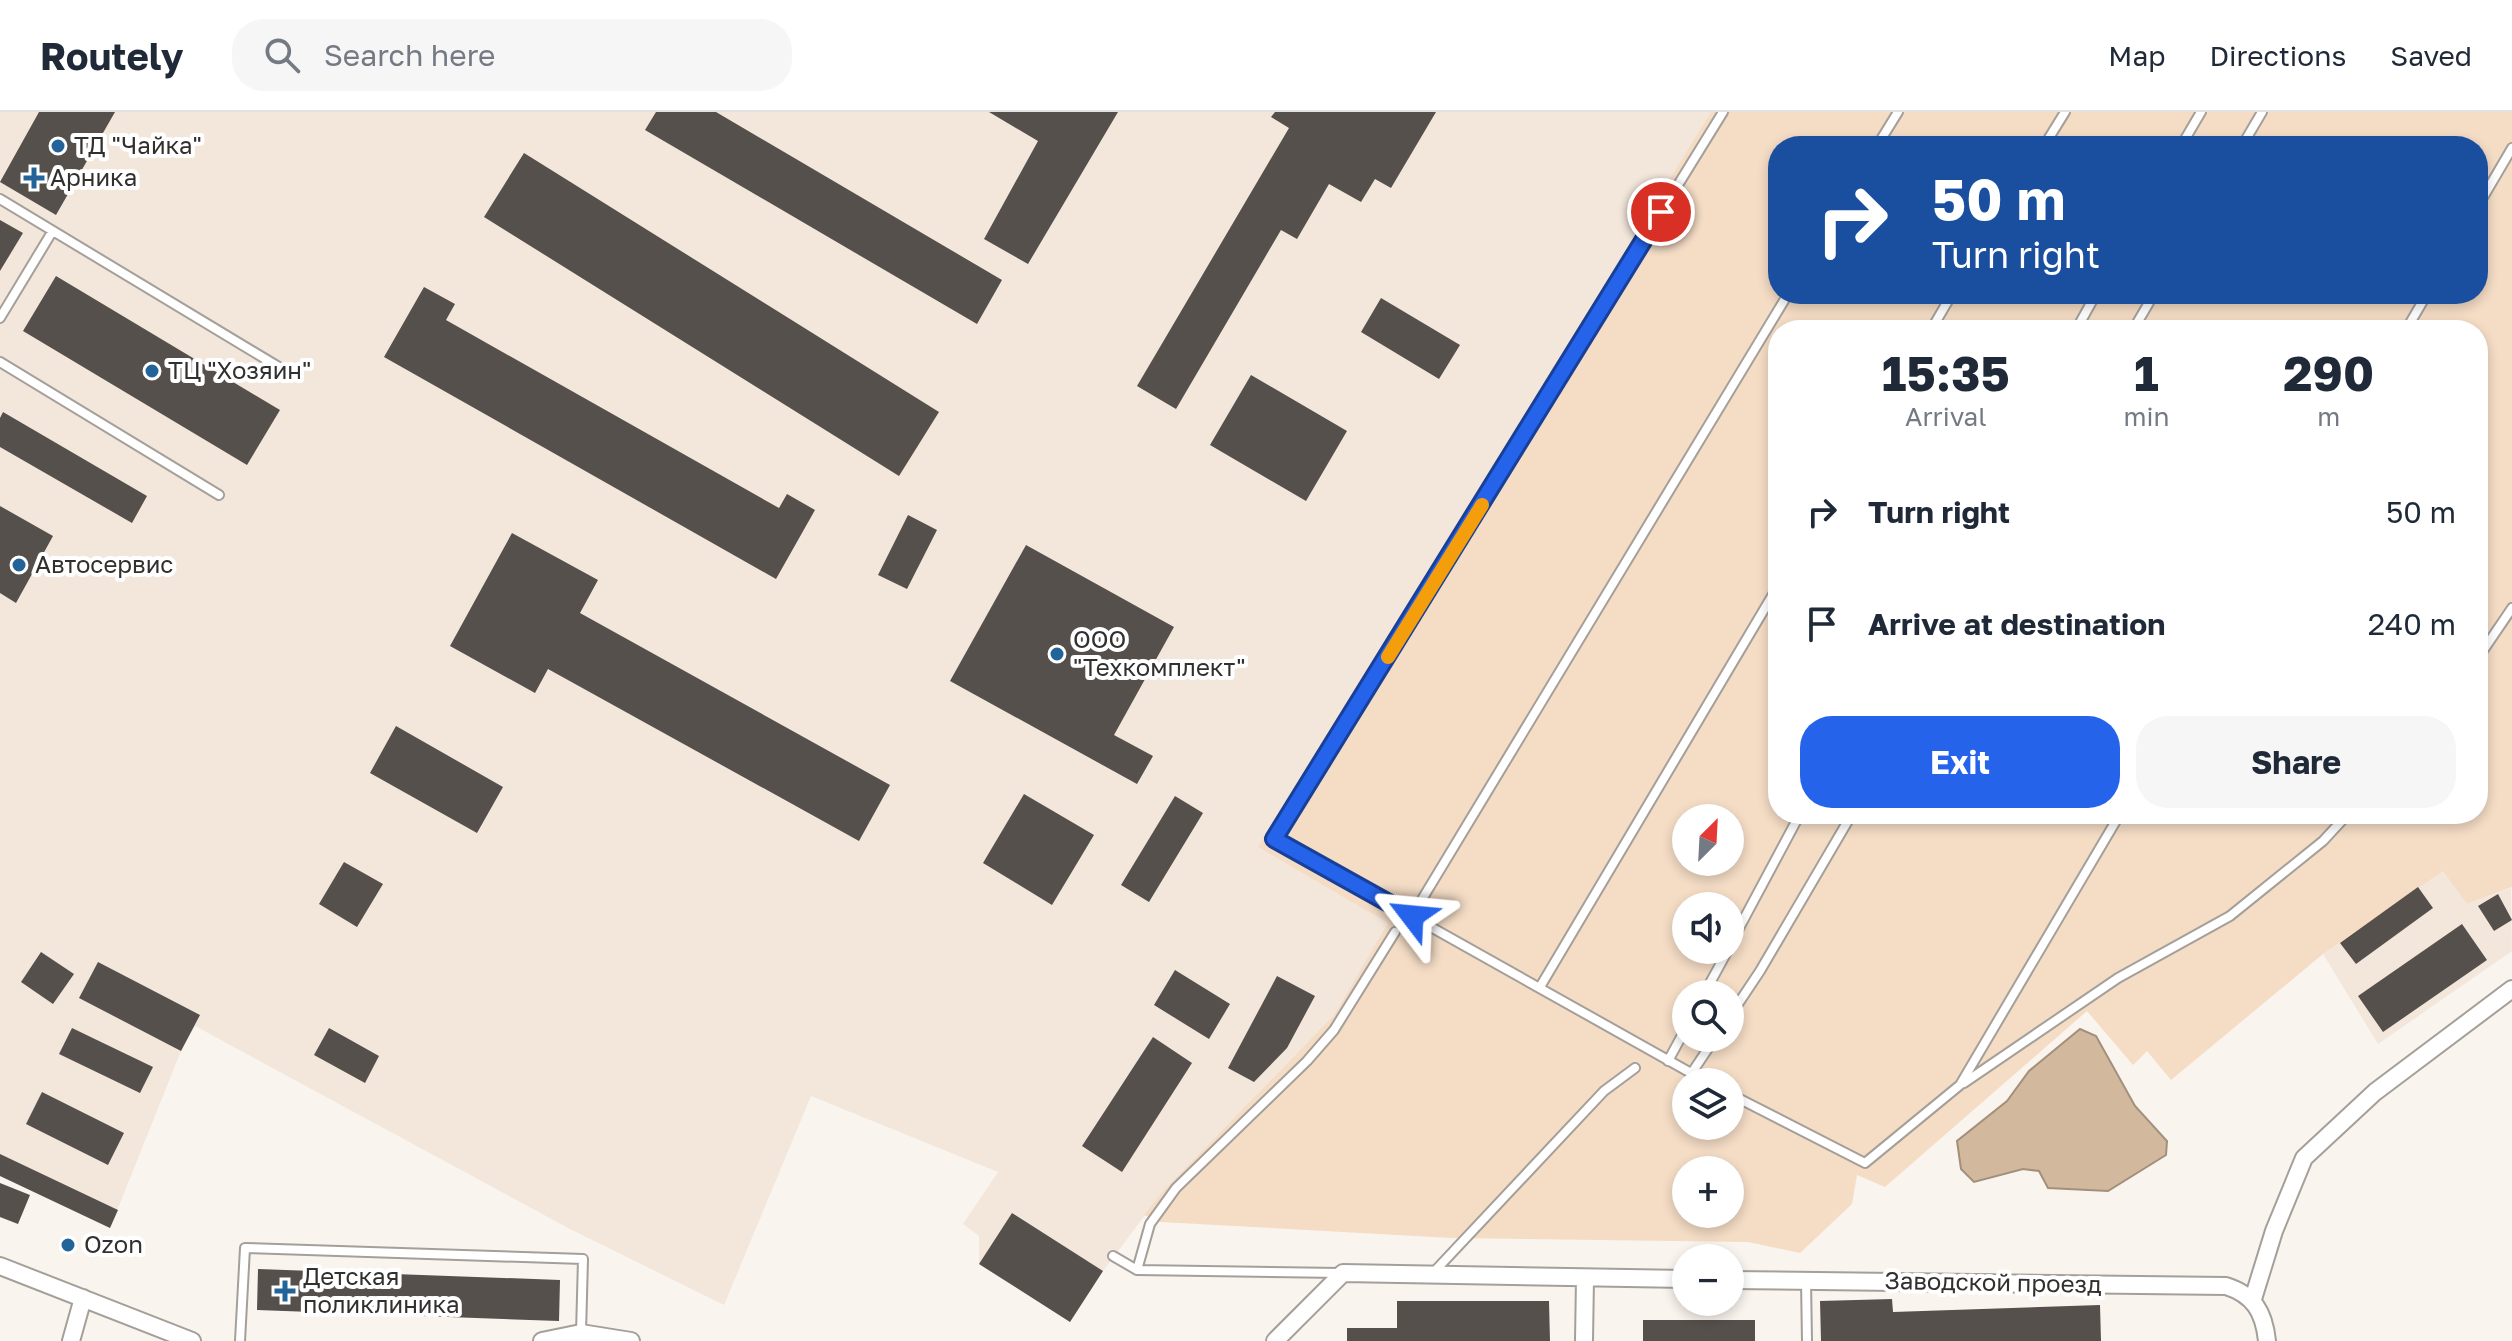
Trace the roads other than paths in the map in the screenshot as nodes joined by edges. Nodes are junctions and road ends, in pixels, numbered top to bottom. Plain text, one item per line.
1 (1723, 112) edge
2 (1898, 112) edge
3 (2065, 112) edge
4 (2201, 112) edge
5 (2262, 112) edge
6 (1883, 136) edge
7 (2050, 136) edge
8 (2187, 136) edge
9 (2248, 136) edge
10 (2512, 148) edge
11 (2488, 189) edge
12 (0, 199) edge
13 (52, 232) junction
14 (0, 318) edge
15 (1768, 327) edge
16 (0, 362) edge
17 (292, 375) dead end
18 (219, 495) dead end
19 (1768, 603) edge
20 (2512, 608) edge
21 (2488, 643) edge
22 (1795, 824) edge
23 (1846, 824) edge
24 (2114, 824) edge
25 (2339, 824) edge
26 (1412, 916) junction
27 (1744, 920) edge
28 (1395, 932) dead end
29 (1540, 987) junction
30 (2512, 989) edge
31 (1744, 995) edge
32 (1673, 1052) edge
33 (1668, 1061) junction
34 (1635, 1068) dead end
35 (1680, 1068) edge
36 (1960, 1085) junction
37 (1744, 1101) edge
38 (1113, 1256) dead end
39 (0, 1266) edge
40 (1137, 1270) junction
41 (1343, 1273) junction
42 (1432, 1275) junction
43 (1585, 1278) junction
44 (1672, 1279) edge
45 (1744, 1280) edge
46 (1806, 1281) junction
47 (83, 1298) junction
48 (2253, 1299) junction
49 (581, 1333) junction
50 (71, 1341) edge
51 (192, 1341) edge
52 (240, 1341) edge
53 (542, 1341) edge
54 (631, 1341) edge
55 (1275, 1341) edge
56 (1584, 1341) edge
57 (1807, 1341) edge
58 (2267, 1341) edge

1 - 26 lane
2 - 6 lane
3 - 7 lane
4 - 8 lane
5 - 9 lane
10 - 11 lane
12 - 13 lane
13 - 14 lane
13 - 17 lane
15 - 26 lane
16 - 18 lane
19 - 29 lane
20 - 21 lane
22 - 27 lane
23 - 31 lane
24 - 36 lane
25 - 36 lane
26 - 29 lane
28 - 40 lane
29 - 33 lane
30 - 48 street
32 - 33 lane
33 - 35 lane
34 - 42 lane
36 - 37 lane
38 - 40 lane
39 - 47 street
40 - 41 lane
41 - 42 street
41 - 55 street
42 - 43 street
43 - 44 street
43 - 56 street
45 - 46 street, Заводской проезд
46 - 48 street, Заводской проезд
46 - 57 lane
47 - 50 street
47 - 51 street
48 - 58 street
49 - 52 lane
49 - 53 street
49 - 54 street

